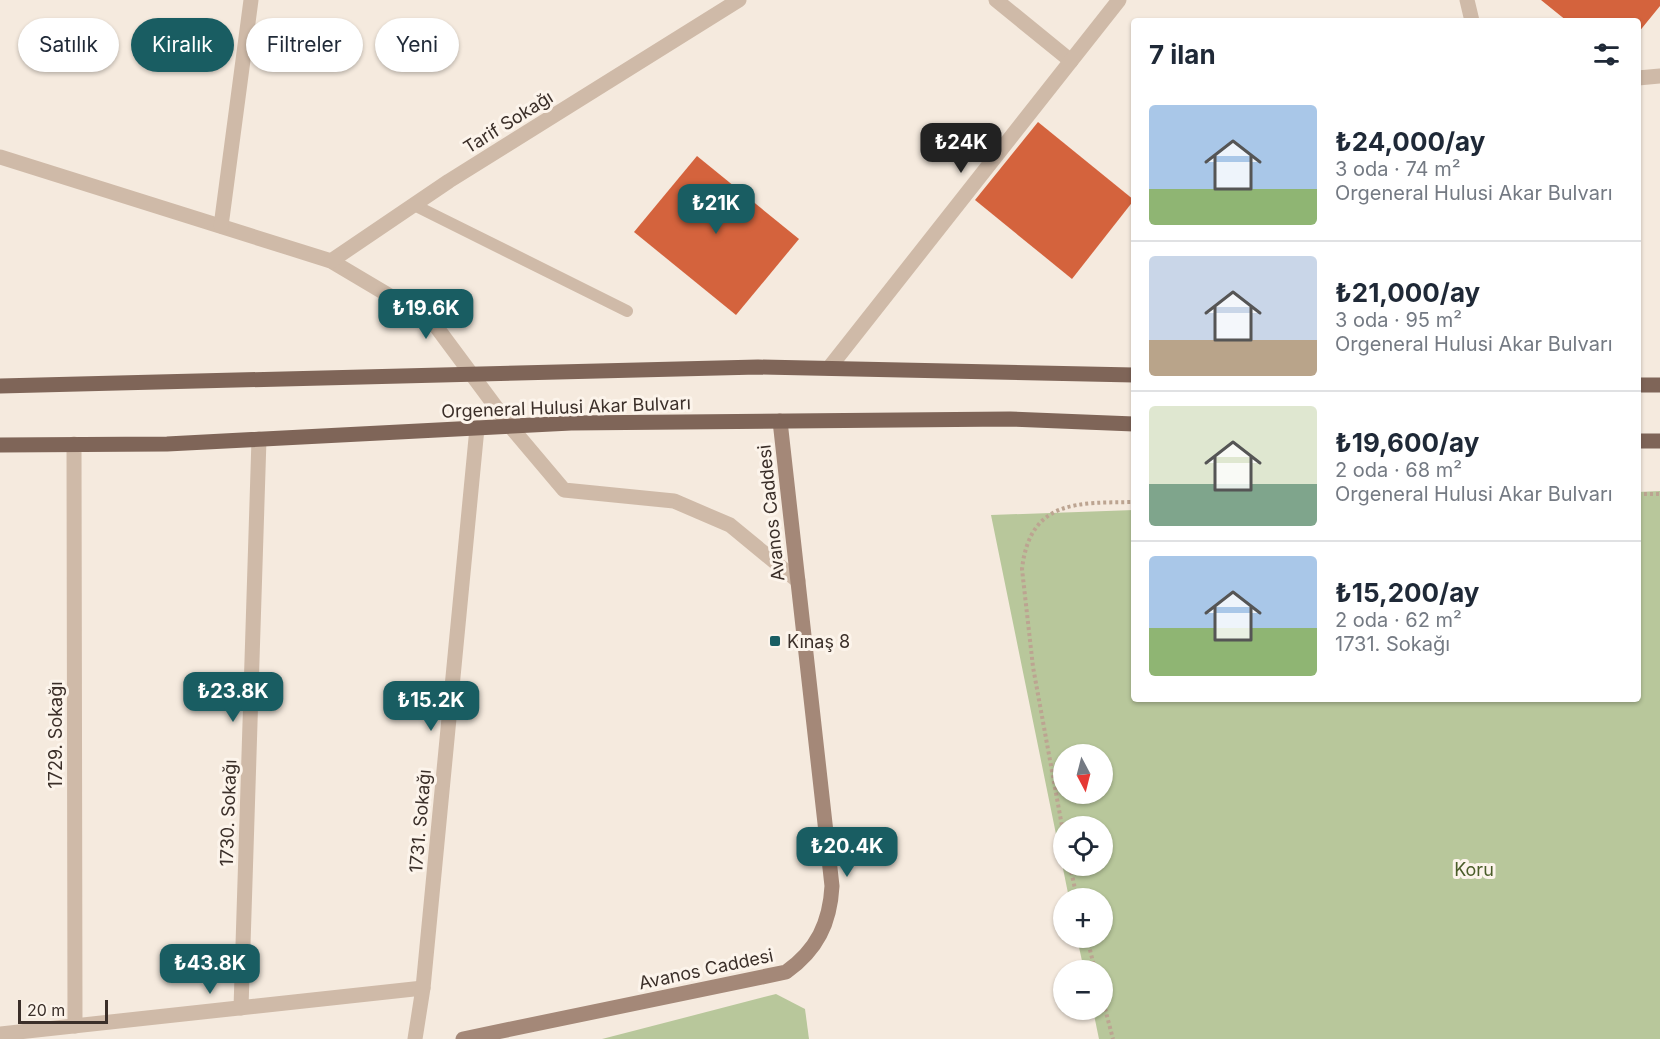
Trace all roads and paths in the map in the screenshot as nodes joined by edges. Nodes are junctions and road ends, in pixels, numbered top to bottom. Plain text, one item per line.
1 (251, 0) edge
2 (739, 0) edge
3 (996, 0) edge
4 (1119, 0) edge
5 (1467, 0) edge
6 (1471, 18) edge
7 (1071, 61) junction
8 (1660, 76) edge
9 (1641, 78) edge
10 (0, 157) edge
11 (414, 205) junction
12 (221, 226) junction
13 (331, 261) junction
14 (627, 311) dead end
15 (829, 368) junction
16 (472, 373) junction
17 (1131, 375) edge
18 (1641, 385) edge
19 (1660, 385) edge
20 (0, 386) edge
21 (780, 421) junction
22 (1131, 424) edge
23 (510, 426) junction
24 (477, 428) junction
25 (258, 439) junction
26 (1641, 441) edge
27 (1660, 441) edge
28 (74, 444) junction
29 (0, 445) edge
30 (1641, 494) edge
31 (1660, 494) edge
32 (1131, 502) edge
33 (798, 581) junction
34 (1060, 816) edge
35 (423, 988) junction
36 (241, 1008) junction
37 (1108, 1020) edge
38 (75, 1026) junction
39 (0, 1034) edge
40 (415, 1039) edge
41 (463, 1039) edge
42 (1113, 1039) edge

1 - 12 street
2 - 11 street, Tarif Sokağı
3 - 7 street
4 - 7 street
5 - 6 street
7 - 15 street
8 - 9 street
10 - 12 street
11 - 13 street, Tarif Sokağı
11 - 14 lane
12 - 13 street
13 - 16 street
15 - 16 main road, Orgeneral Hulusi Akar Bulvarı
15 - 17 main road, Orgeneral Hulusi Akar Bulvarı
16 - 20 main road, Orgeneral Hulusi Akar Bulvarı
16 - 23 street
18 - 19 main road
21 - 22 main road, Orgeneral Hulusi Akar Bulvarı
21 - 23 main road, Orgeneral Hulusi Akar Bulvarı
21 - 33 street, Avanos Caddesi
23 - 24 main road, Orgeneral Hulusi Akar Bulvarı
23 - 33 street
24 - 25 main road, Orgeneral Hulusi Akar Bulvarı
24 - 35 street, 1731. Sokağı
25 - 28 main road, Orgeneral Hulusi Akar Bulvarı
25 - 36 street, 1730. Sokağı
26 - 27 main road
28 - 29 main road, Orgeneral Hulusi Akar Bulvarı
28 - 38 street, 1729. Sokağı
30 - 31 path
32 - 34 path
33 - 41 street, Avanos Caddesi
35 - 36 street
35 - 40 street, 1731. Sokağı
36 - 38 street
37 - 42 path
38 - 39 street

